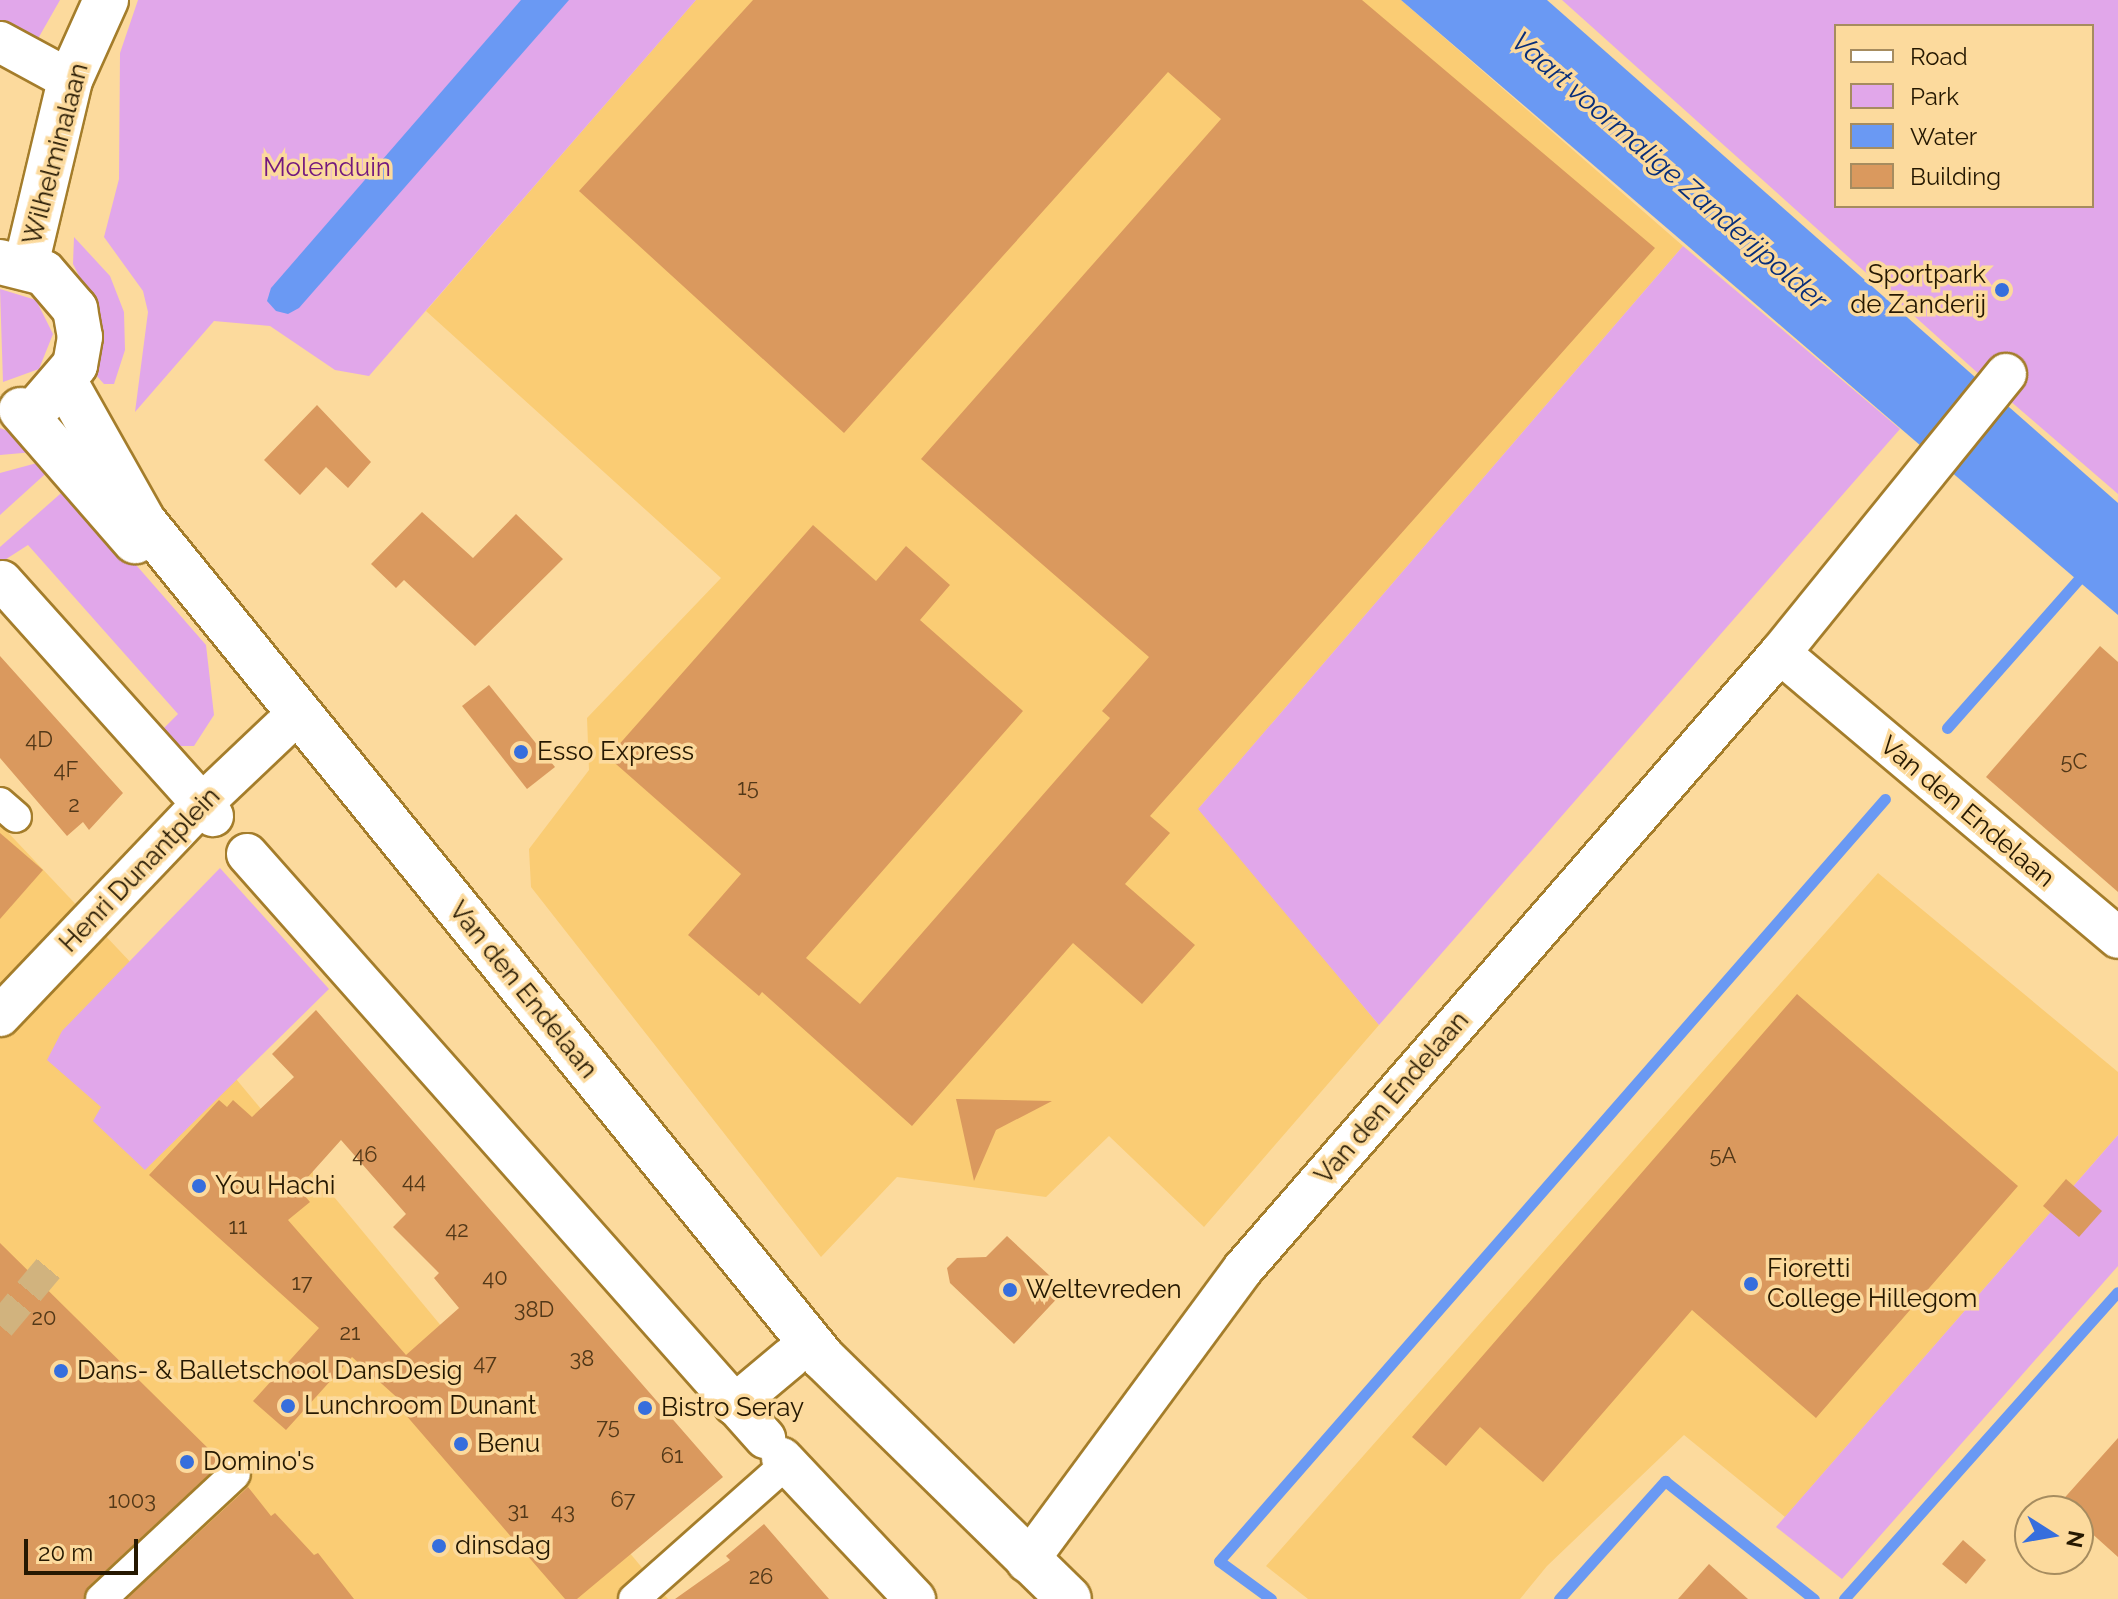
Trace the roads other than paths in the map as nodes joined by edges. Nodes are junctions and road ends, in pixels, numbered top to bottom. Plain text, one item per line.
1 (106, 0) edge
2 (0, 42) edge
3 (70, 80) junction
4 (13, 263) edge
5 (2006, 374) dead end
6 (65, 382) junction
7 (11, 411) edge
8 (2, 581) edge
9 (1780, 653) junction
10 (282, 728) junction
11 (208, 810) junction
12 (247, 854) dead end
13 (2118, 938) edge
14 (0, 1016) edge
15 (790, 1358) junction
16 (734, 1405) junction
17 (778, 1453) junction
18 (235, 1474) dead end
19 (1031, 1580) edge
20 (101, 1599) edge
21 (634, 1599) edge
22 (915, 1599) edge
23 (1069, 1599) edge

1 - 3 main road, Wilhelminalaan
2 - 3 street
3 - 4 main road, Wilhelminalaan
4 - 6 main road
5 - 9 street, Van den Endelaan
6 - 7 main road
6 - 19 main road, Van den Endelaan
7 - 10 main road, Van den Endelaan
8 - 11 street
9 - 13 street, Van den Endelaan
9 - 19 street, Van den Endelaan
10 - 11 street, Henri Dunantplein
10 - 15 main road, Van den Endelaan
11 - 14 street, Henri Dunantplein
12 - 16 street
15 - 16 street
15 - 19 main road, Van den Endelaan
16 - 17 street
17 - 21 street
17 - 22 street
18 - 20 street
19 - 23 main road, Van den Endelaan

